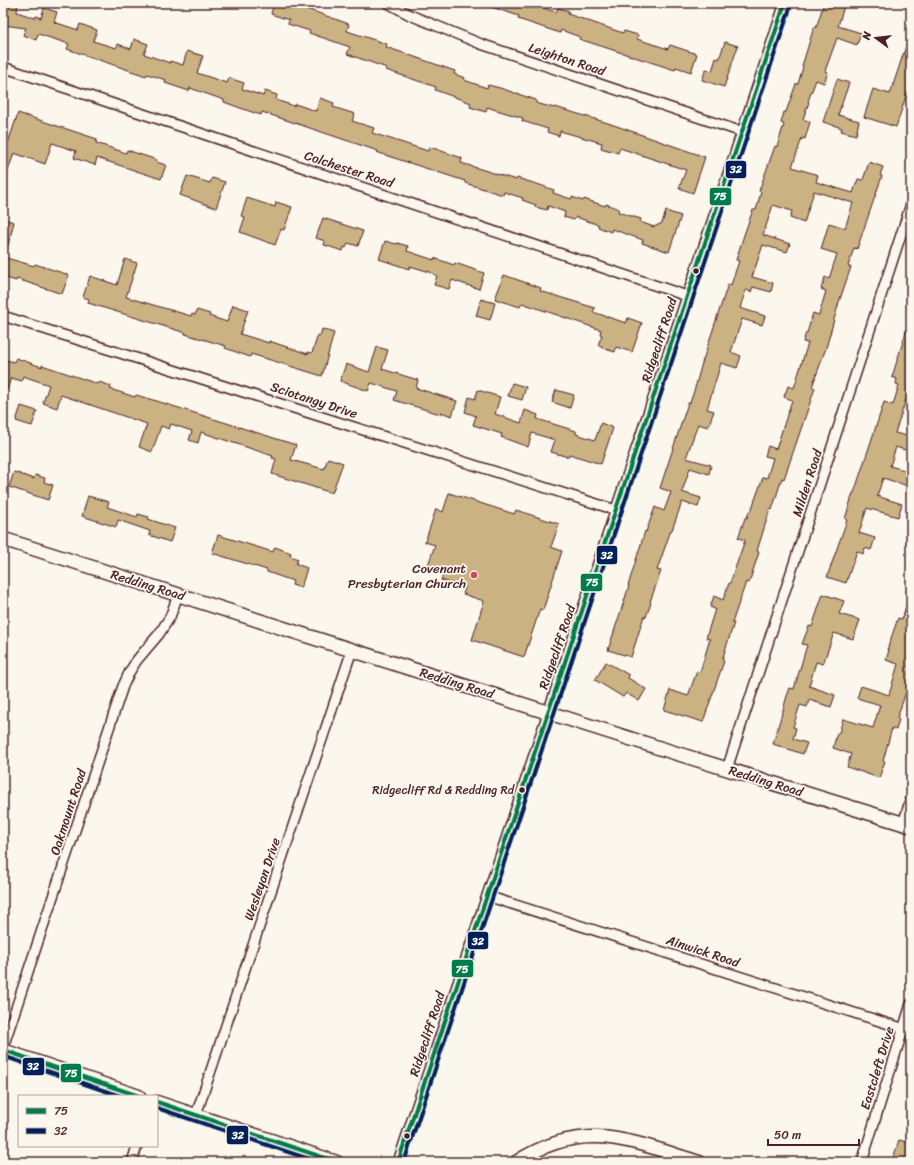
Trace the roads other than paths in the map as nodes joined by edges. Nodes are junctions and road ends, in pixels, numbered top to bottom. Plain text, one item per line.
1 (388, 3) edge
2 (785, 3) edge
3 (3, 67) edge
4 (742, 132) junction
5 (911, 204) edge
6 (687, 296) junction
7 (3, 316) edge
8 (616, 510) junction
9 (3, 539) edge
10 (178, 595) junction
11 (352, 650) junction
12 (548, 712) junction
13 (727, 769) junction
14 (911, 798) edge
15 (907, 825) edge
16 (487, 896) junction
17 (911, 1004) edge
18 (907, 1030) edge
19 (3, 1048) edge
20 (135, 1095) edge
21 (158, 1102) edge
22 (196, 1115) junction
23 (137, 1147) edge
24 (309, 1158) edge
25 (132, 1162) edge
26 (337, 1162) edge
27 (398, 1162) edge
28 (516, 1162) edge
29 (699, 1162) edge
30 (862, 1162) edge

1 - 4 street, Leighton Road
2 - 4 street, Ridgecliff Road
3 - 6 street, Colchester Road
4 - 6 street, Ridgecliff Road
5 - 13 street, Milden Road
6 - 8 street, Ridgecliff Road
7 - 8 street, Sciotangy Drive
8 - 12 street, Ridgecliff Road
9 - 10 main road, Redding Road
10 - 11 main road, Redding Road
10 - 19 street, Oakmount Road
11 - 12 main road, Redding Road
11 - 22 street, Wesleyan Drive
12 - 13 main road, Redding Road
12 - 16 street, Ridgecliff Road
13 - 15 main road, Redding Road
14 - 15 street
16 - 18 street, Ainwick Road
16 - 27 street, Ridgecliff Road
17 - 18 street, Eastcleft Drive
18 - 30 street, Eastcleft Drive
19 - 20 street
21 - 22 street
22 - 24 street
23 - 25 street
24 - 26 street
28 - 29 street

